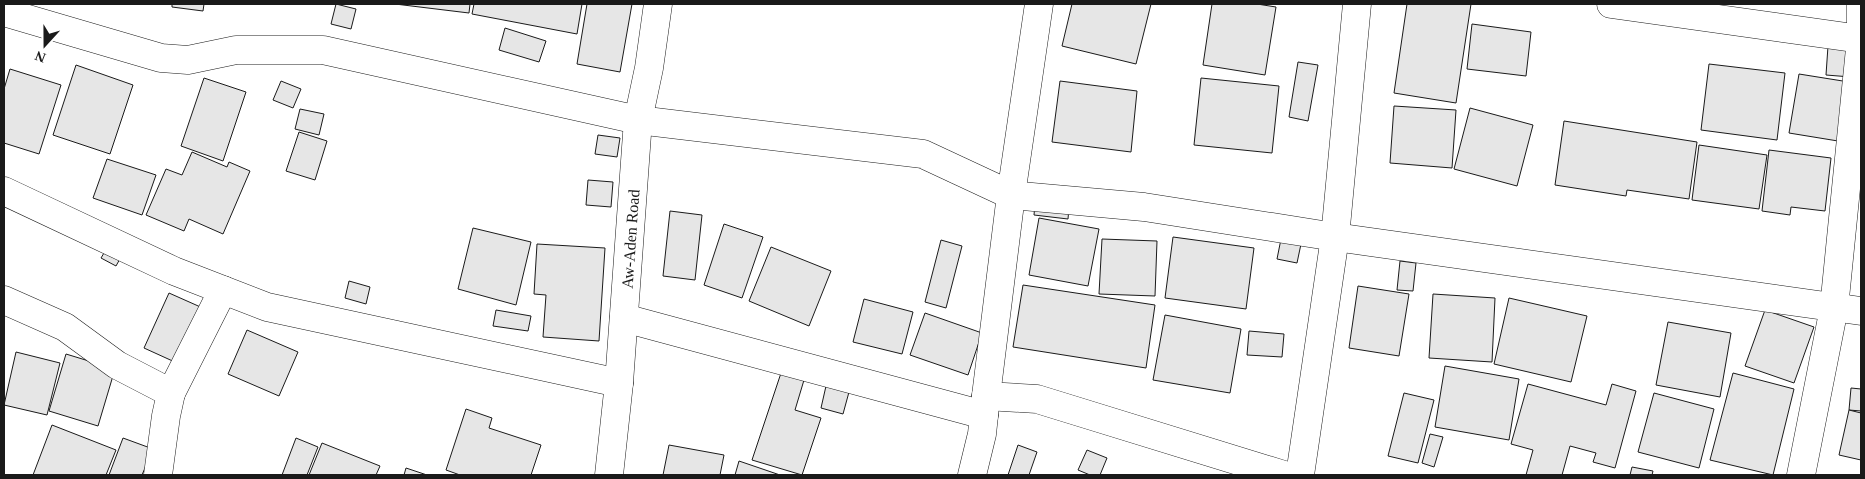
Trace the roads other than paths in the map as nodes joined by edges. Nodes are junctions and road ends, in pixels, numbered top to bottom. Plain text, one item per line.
1 (658, 4) edge
2 (1039, 4) edge
3 (1357, 4) edge
4 (1611, 4) edge
5 (1861, 4) edge
6 (4, 12) edge
7 (1861, 39) edge
8 (638, 120) junction
9 (4, 191) edge
10 (1011, 194) junction
11 (1335, 237) junction
12 (223, 290) junction
13 (4, 300) edge
14 (1834, 308) junction
15 (1861, 311) edge
16 (624, 318) junction
17 (619, 383) junction
18 (171, 393) junction
19 (985, 405) junction
20 (158, 475) edge
21 (609, 475) edge
22 (972, 475) edge
23 (1284, 475) edge
24 (1300, 475) edge
25 (1800, 475) edge

1 - 8 street, Aw-Aden Road
2 - 10 street
3 - 11 street
4 - 7 street
5 - 7 street
6 - 8 street
7 - 14 street
8 - 10 street
8 - 16 street, Aw-Aden Road
9 - 12 street
10 - 11 street
10 - 19 street
11 - 14 street
11 - 24 street
12 - 17 street
12 - 18 street
13 - 18 street
14 - 15 street
14 - 25 street
16 - 17 street, Aw-Aden Road
16 - 19 street
17 - 21 street, Aw-Aden Road
18 - 20 street
19 - 22 street
19 - 23 street

